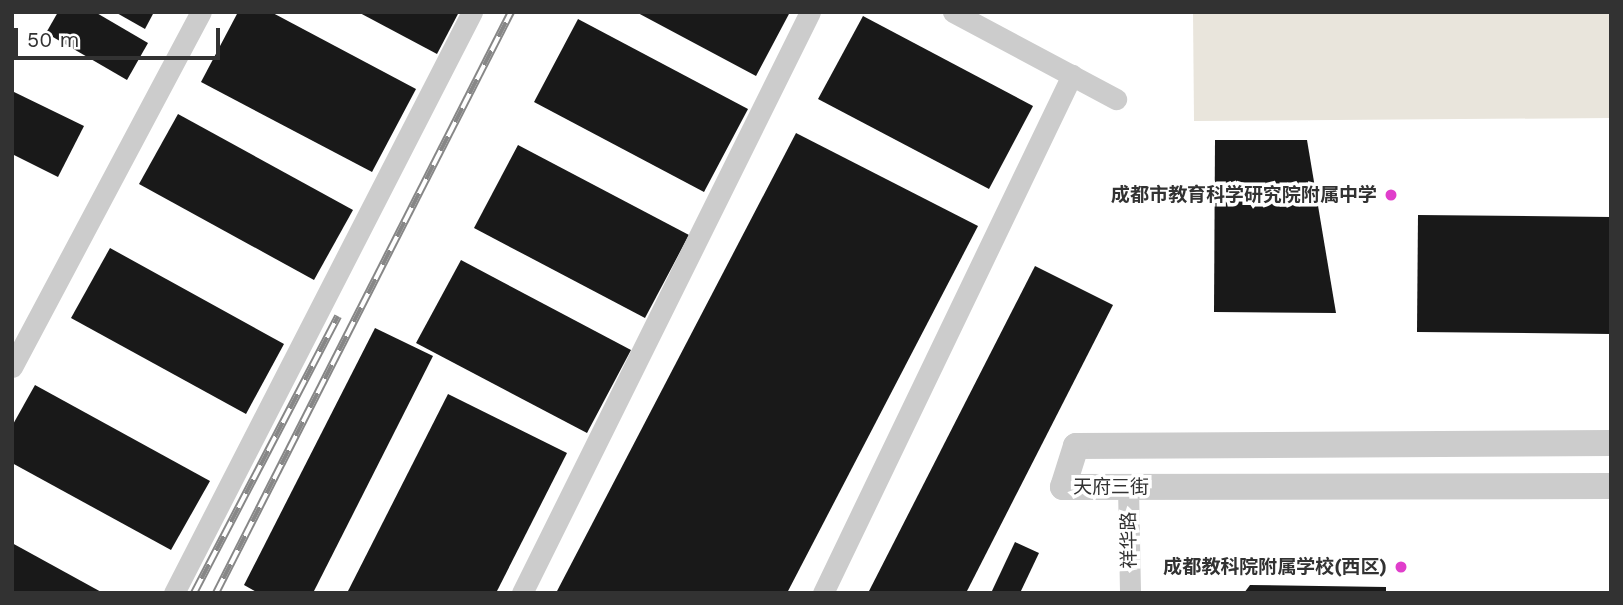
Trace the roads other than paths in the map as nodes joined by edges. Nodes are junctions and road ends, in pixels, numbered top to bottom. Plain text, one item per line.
1 (201, 12) edge
2 (472, 12) edge
3 (810, 12) edge
4 (953, 12) edge
5 (1072, 75) junction
6 (1116, 99) dead end
7 (12, 367) edge
8 (1611, 443) edge
9 (1611, 486) edge
10 (1128, 488) junction
11 (174, 593) edge
12 (522, 593) edge
13 (823, 593) edge
14 (1130, 593) edge

1 - 7 street
2 - 11 street
3 - 12 street
4 - 5 street
5 - 6 street
5 - 13 street
8 - 10 street, 天府三街
9 - 10 street, 天府三街
10 - 14 street, 祥华路

